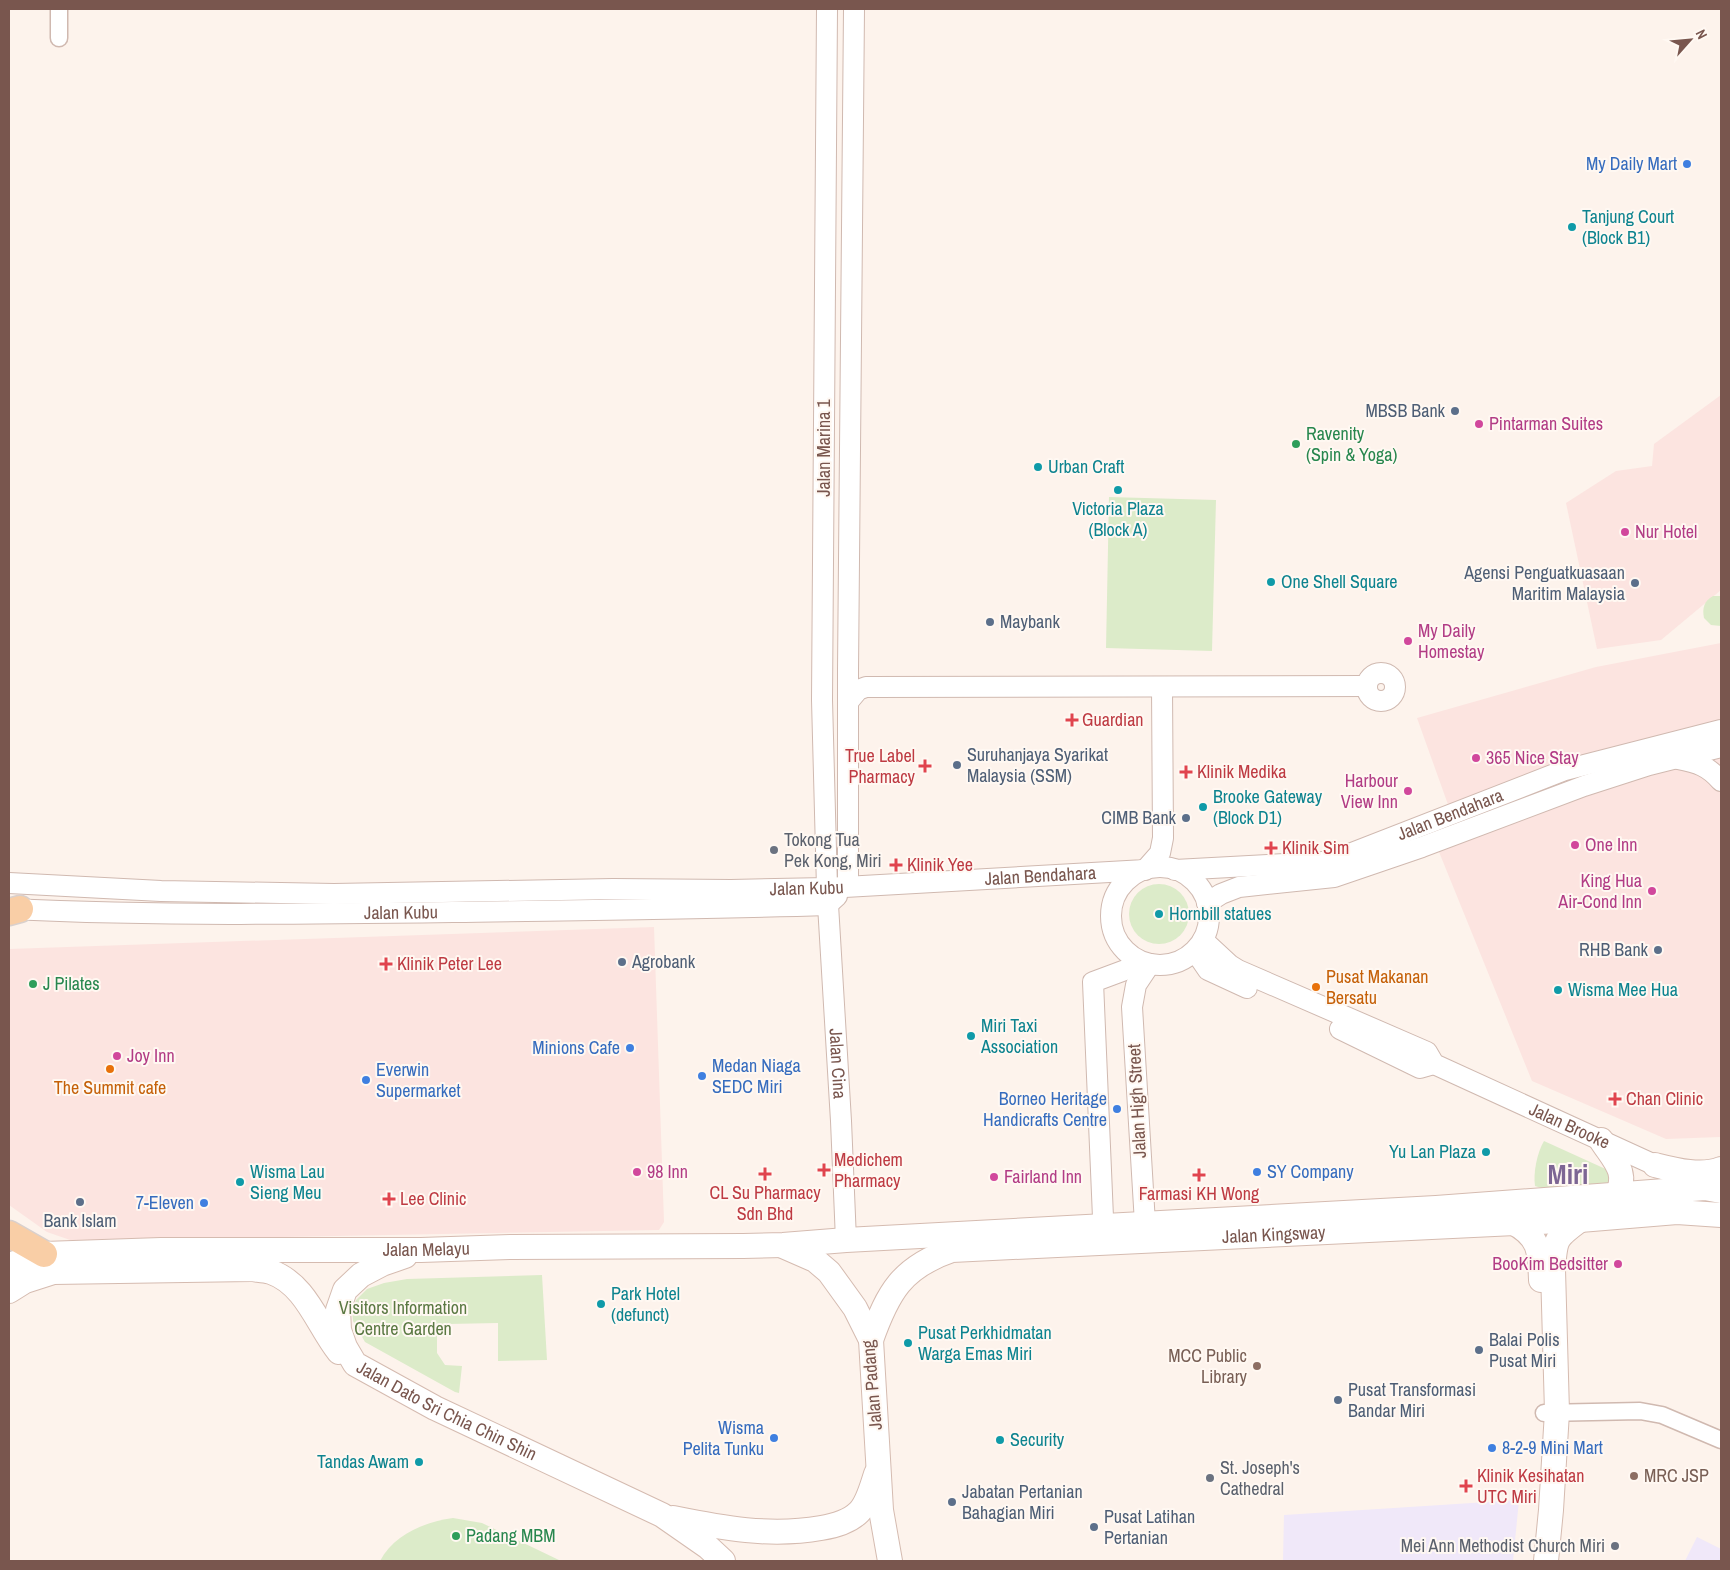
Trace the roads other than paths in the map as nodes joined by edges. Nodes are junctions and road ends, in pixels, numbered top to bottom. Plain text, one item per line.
1 (59, 9) edge
2 (827, 9) edge
3 (854, 9) edge
4 (59, 38) dead end
5 (1367, 686) dead end
6 (1162, 687) junction
7 (848, 702) junction
8 (1721, 730) edge
9 (1721, 747) edge
10 (1674, 758) junction
11 (1721, 781) edge
12 (1145, 870) junction
13 (1175, 870) junction
14 (9, 883) edge
15 (848, 886) junction
16 (827, 896) junction
17 (1207, 903) junction
18 (13, 910) edge
19 (1199, 946) junction
20 (1147, 963) junction
21 (1601, 1140) junction
22 (1655, 1165) junction
23 (1721, 1169) edge
24 (1716, 1195) edge
25 (1616, 1196) junction
26 (1721, 1214) edge
27 (1580, 1220) junction
28 (1512, 1222) junction
29 (1145, 1233) junction
30 (9, 1234) edge
31 (1104, 1235) junction
32 (846, 1240) junction
33 (783, 1246) junction
34 (421, 1250) junction
35 (44, 1254) junction
36 (9, 1265) edge
37 (9, 1291) edge
38 (871, 1340) junction
39 (355, 1364) junction
40 (1551, 1412) junction
41 (1721, 1440) edge
42 (878, 1468) junction
43 (662, 1515) junction
44 (723, 1561) edge
45 (890, 1561) edge
46 (1531, 1561) edge
47 (1546, 1561) edge

1 - 4 street
2 - 16 street, Jalan Marina 1
3 - 7 street, Jalan Marina 1
5 - 6 street
6 - 7 street
6 - 12 street
7 - 15 street, Jalan Marina 1
8 - 13 street, Jalan Bendahara
9 - 10 street, Jalan Bendahara
10 - 11 street
10 - 17 street, Jalan Bendahara
12 - 13 street
12 - 15 street, Jalan Bendahara
12 - 20 street
13 - 17 street
14 - 16 street, Jalan Kubu
15 - 16 street, Jalan Kubu
16 - 18 street, Jalan Kubu
16 - 32 street, Jalan Cina
17 - 19 street
19 - 20 street
19 - 21 street, Jalan Brooke
20 - 29 street, Jalan High Street
20 - 31 street
21 - 22 street, Jalan Brooke
21 - 25 main road
22 - 23 main road
22 - 24 street, Jalan Brooke
24 - 25 main road, Jalan Kingsway
25 - 29 main road, Jalan Kingsway
26 - 27 main road, Jalan Kingsway
27 - 28 main road, Jalan Kingsway
27 - 40 main road
28 - 29 main road, Jalan Kingsway
28 - 40 main road
29 - 31 main road, Jalan Kingsway
30 - 35 main road
31 - 32 main road, Jalan Kingsway
31 - 38 main road, Jalan Kingsway
32 - 33 main road, Jalan Melayu
33 - 34 main road, Jalan Melayu
33 - 38 main road, Jalan Padang
34 - 35 main road, Jalan Melayu
34 - 39 main road, Jalan Dato Sri Chia Chin Shin
35 - 36 main road, Jalan Melayu
37 - 39 main road
38 - 42 main road, Jalan Padang
39 - 43 main road, Jalan Dato Sri Chia Chin Shin
40 - 41 street
40 - 46 main road
40 - 47 main road
42 - 43 main road, Jalan Dato Sri Chia Chin Shin
42 - 45 main road, Jalan Padang
43 - 44 main road, Jalan Dato Sri Chia Chin Shin

